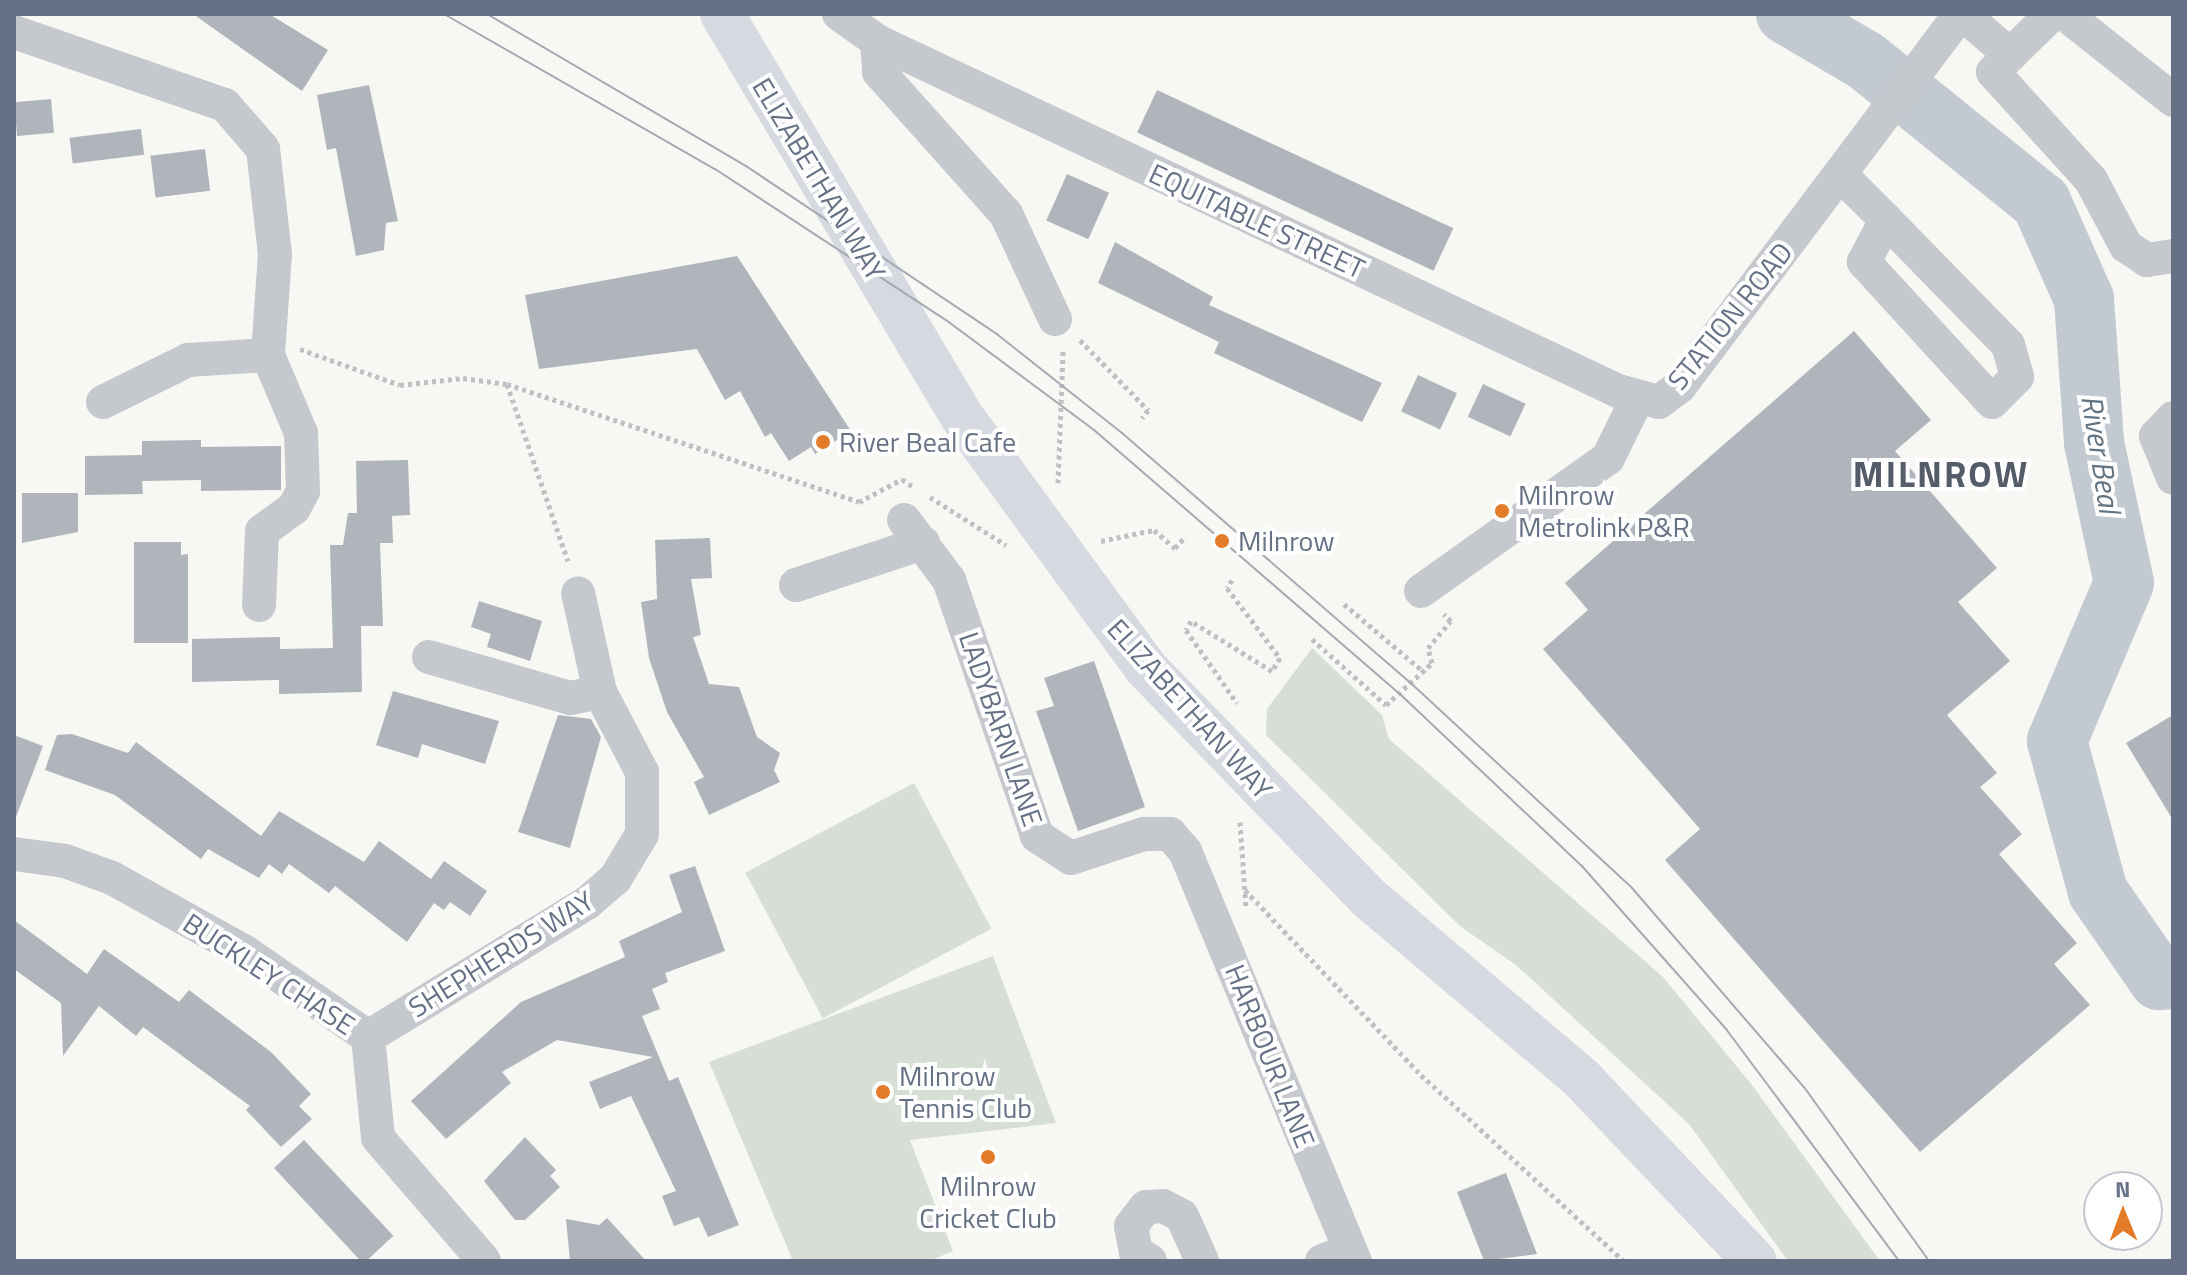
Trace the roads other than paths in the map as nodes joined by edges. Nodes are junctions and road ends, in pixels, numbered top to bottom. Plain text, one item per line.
1 (839, 14) edge
2 (1962, 14) edge
3 (2052, 14) edge
4 (2065, 14) edge
5 (14, 32) edge
6 (731, 32) edge
7 (877, 41) junction
8 (2010, 55) junction
9 (2173, 100) edge
10 (1841, 174) junction
11 (1886, 220) junction
12 (2173, 256) edge
13 (1064, 325) road end
14 (268, 355) junction
15 (1637, 399) junction
16 (103, 402) dead end
17 (2173, 418) edge
18 (2173, 478) edge
19 (796, 585) dead end
20 (1421, 591) road end
21 (578, 593) road end
22 (259, 605) dead end
23 (429, 657) dead end
24 (600, 692) junction
25 (1185, 851) joint
26 (14, 854) edge
27 (368, 1037) junction
28 (1342, 1257) edge
29 (484, 1261) edge
30 (1150, 1261) edge
31 (1202, 1261) edge
32 (1755, 1261) edge

1 - 7 street, EQUITABLE STREET
2 - 8 street
2 - 10 street, STATION ROAD
3 - 8 street
4 - 9 street
5 - 14 street
6 - 32 main road, ELIZABETHAN WAY
7 - 13 street
7 - 15 street, EQUITABLE STREET
8 - 12 street
10 - 11 street
10 - 15 street, STATION ROAD
11 - 11 street
14 - 16 street
14 - 22 street
15 - 20 street, STATION ROAD
17 - 18 street
19 - 25 street, LADYBARN LANE
21 - 24 street, SHEPHERDS WAY
23 - 24 street
24 - 27 street, SHEPHERDS WAY
25 - 28 street, HARBOUR LANE
26 - 27 street, BUCKLEY CHASE
27 - 29 street, BUCKLEY CHASE
30 - 31 street

